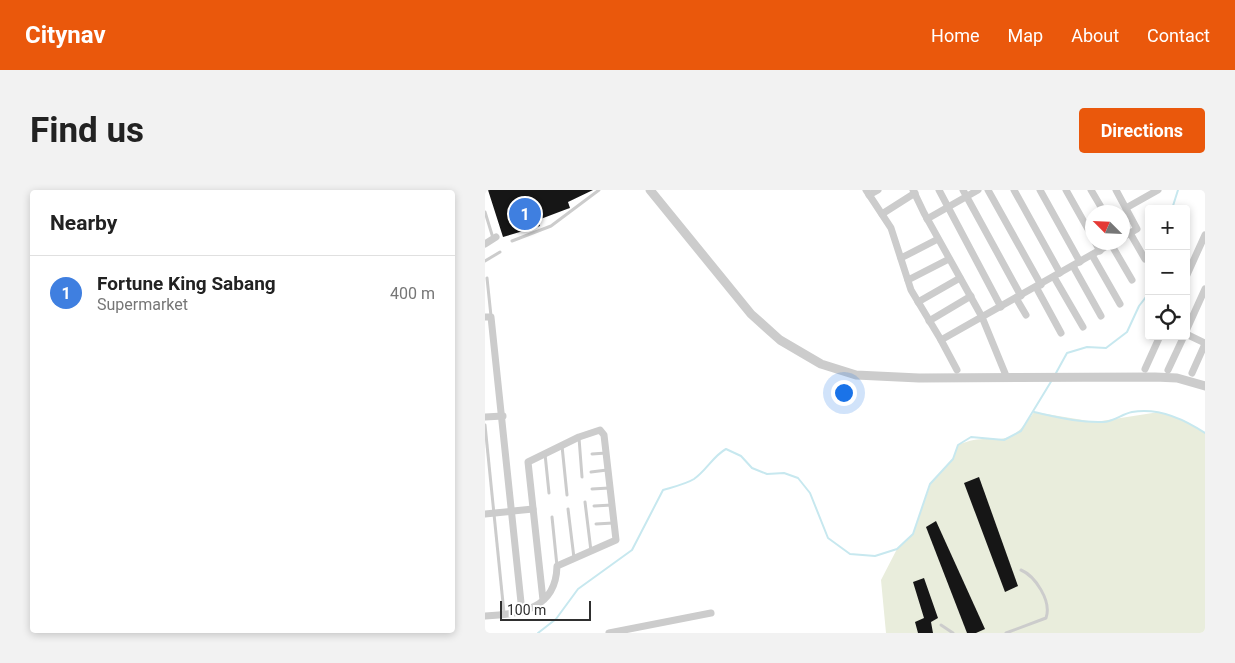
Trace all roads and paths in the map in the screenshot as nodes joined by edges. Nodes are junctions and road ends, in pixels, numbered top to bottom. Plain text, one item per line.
1 (599, 190) edge
2 (650, 190) edge
3 (878, 190) edge
4 (939, 190) edge
5 (978, 190) edge
6 (988, 190) edge
7 (1014, 190) edge
8 (1040, 190) edge
9 (1066, 190) edge
10 (1091, 190) edge
11 (1116, 190) edge
12 (1158, 190) edge
13 (914, 192) edge
14 (868, 193) edge
15 (965, 193) edge
16 (1100, 205) edge
17 (1124, 205) edge
18 (1130, 206) edge
19 (947, 207) junction
20 (485, 212) edge
21 (882, 214) junction
22 (1130, 216) edge
23 (927, 219) junction
24 (1085, 224) edge
25 (1130, 233) joint
26 (1205, 235) edge
27 (495, 238) joint
28 (938, 239) junction
29 (512, 241) dead end
30 (485, 244) edge
31 (1116, 250) edge
32 (1100, 251) edge
33 (500, 252) dead end
34 (1092, 255) junction
35 (901, 258) junction
36 (949, 259) junction
37 (1145, 259) dead end
38 (485, 262) edge
39 (1080, 262) junction
40 (1073, 266) junction
41 (1190, 268) edge
42 (1057, 275) junction
43 (487, 278) dead end
44 (960, 278) junction
45 (908, 280) junction
46 (1132, 280) dead end
47 (1038, 286) junction
48 (1205, 289) edge
49 (971, 296) junction
50 (1019, 297) junction
51 (918, 302) junction
52 (1120, 304) dead end
53 (1001, 307) junction
54 (1026, 316) dead end
55 (1101, 316) dead end
56 (488, 317) edge
57 (982, 317) junction
58 (929, 321) junction
59 (1190, 323) edge
60 (1083, 327) dead end
61 (1061, 333) dead end
62 (1190, 336) edge
63 (941, 340) junction
64 (1158, 340) edge
65 (1182, 340) edge
66 (1205, 343) edge
67 (1145, 369) dead end
68 (957, 370) dead end
69 (1169, 370) dead end
70 (1192, 373) dead end
71 (1011, 378) junction
72 (1205, 386) edge
73 (503, 416) junction
74 (485, 418) edge
75 (485, 425) edge
76 (579, 437) junction
77 (561, 445) junction
78 (545, 453) junction
79 (606, 453) junction
80 (592, 454) dead end
81 (608, 470) junction
82 (591, 472) dead end
83 (581, 476) dead end
84 (610, 488) junction
85 (592, 489) dead end
86 (549, 493) dead end
87 (567, 495) dead end
88 (585, 502) dead end
89 (612, 505) junction
90 (593, 506) dead end
91 (533, 509) junction
92 (568, 509) dead end
93 (512, 511) junction
94 (493, 513) junction
95 (485, 514) edge
96 (551, 517) dead end
97 (615, 522) junction
98 (596, 524) dead end
99 (591, 552) junction
100 (574, 559) junction
101 (557, 566) junction
102 (1021, 570) dead end
103 (543, 600) junction
104 (522, 612) junction
105 (711, 613) dead end
106 (504, 615) junction
107 (485, 616) edge
108 (941, 625) dead end
109 (609, 633) edge
110 (953, 633) edge
111 (1007, 633) edge

1 - 29 lane
2 - 71 street
3 - 14 street
4 - 19 street
5 - 15 street
6 - 47 street
7 - 42 street
8 - 39 street
9 - 24 street
10 - 16 street
11 - 17 street
12 - 18 street
13 - 21 street
13 - 23 street
14 - 21 street
15 - 19 street
15 - 50 street
19 - 23 street
19 - 53 street
20 - 27 lane
21 - 35 street
22 - 25 street
23 - 28 street
25 - 37 street
26 - 41 street
27 - 30 street
28 - 35 street
28 - 36 street
31 - 46 street
32 - 34 street
33 - 38 lane
34 - 39 street
34 - 52 street
35 - 45 street
36 - 44 street
36 - 45 street
39 - 40 street
40 - 42 street
40 - 55 street
42 - 47 street
42 - 60 street
43 - 56 lane
44 - 49 street
44 - 51 street
45 - 51 street
47 - 50 street
47 - 61 street
48 - 59 street
49 - 57 street
49 - 58 street
50 - 53 street
50 - 54 street
51 - 58 street
53 - 57 street
56 - 73 street
57 - 63 street
57 - 71 street
58 - 63 street
62 - 66 street
63 - 68 street
64 - 67 street
65 - 69 street
66 - 70 street
71 - 72 street
73 - 74 street
73 - 93 street
75 - 94 lane
76 - 77 street
76 - 79 street
76 - 83 lane
77 - 78 street
77 - 87 lane
78 - 86 lane
78 - 91 street
79 - 80 lane
79 - 81 street
81 - 82 lane
81 - 84 street
84 - 85 lane
84 - 89 street
88 - 99 lane
89 - 90 lane
89 - 97 street
91 - 93 street
91 - 103 street
92 - 100 lane
93 - 94 street
93 - 104 street
94 - 95 street
94 - 106 lane
96 - 101 lane
97 - 98 lane
97 - 99 street
99 - 100 street
100 - 101 street
101 - 103 street
102 - 111 lane
103 - 104 street
104 - 106 street
105 - 109 street
106 - 107 street
108 - 110 lane

